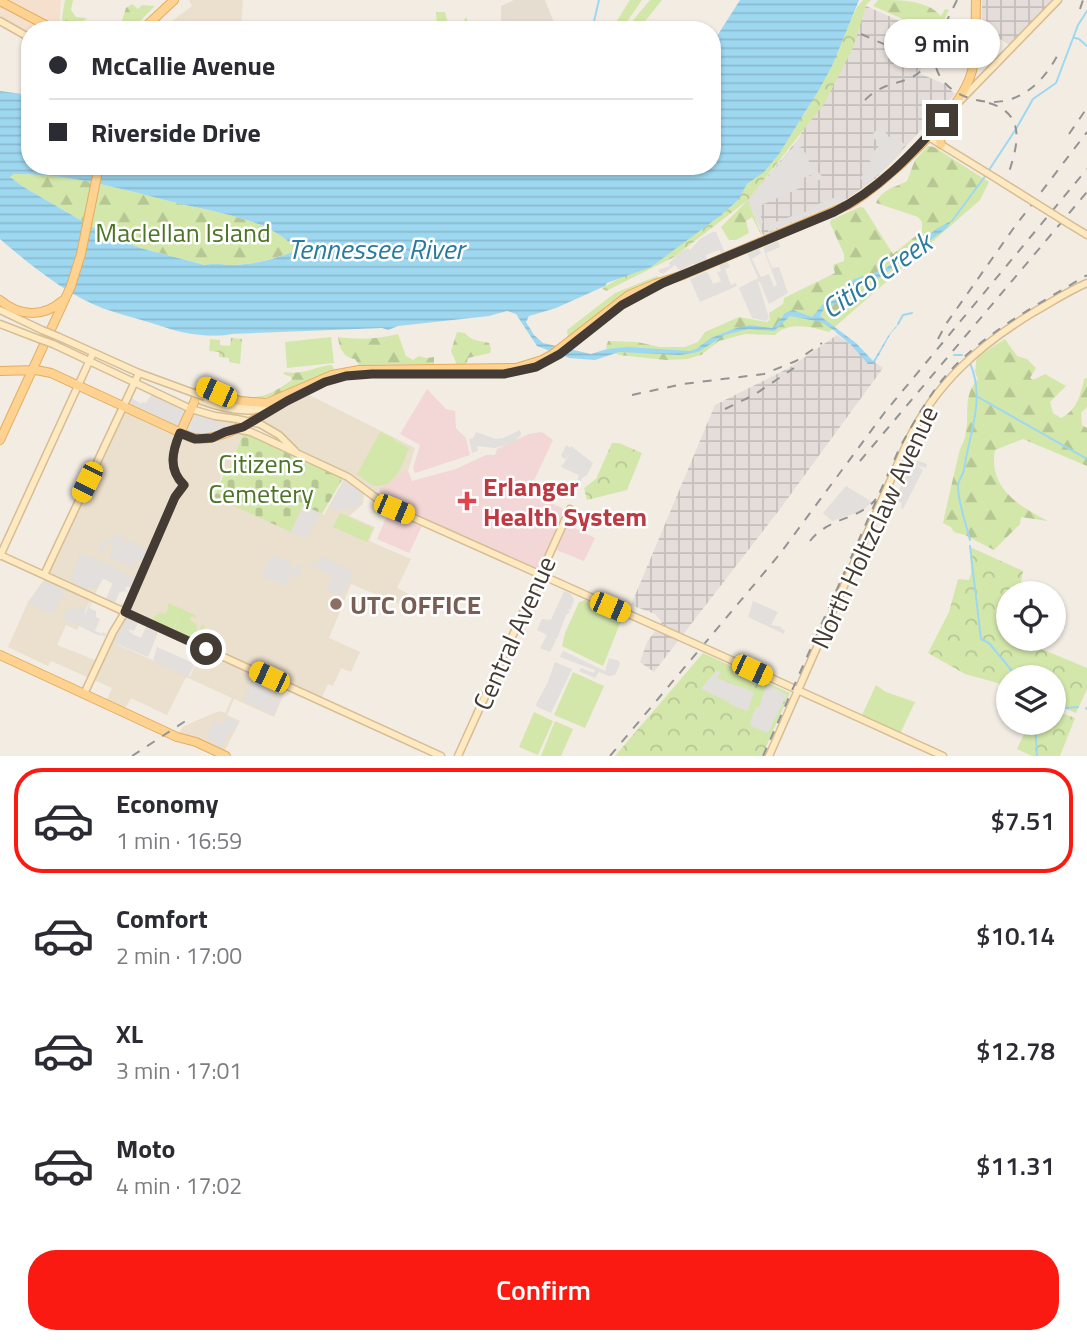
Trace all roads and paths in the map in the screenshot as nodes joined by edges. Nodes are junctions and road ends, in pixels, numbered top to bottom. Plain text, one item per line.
1 (173, 0) edge
2 (976, 0) edge
3 (1058, 0) edge
4 (0, 1) edge
5 (0, 21) edge
6 (38, 21) edge
7 (150, 21) edge
8 (156, 21) edge
9 (21, 32) edge
10 (984, 77) junction
11 (968, 81) junction
12 (955, 106) junction
13 (939, 123) junction
14 (927, 136) junction
15 (941, 144) junction
16 (95, 175) edge
17 (95, 175) edge
18 (1087, 235) edge
19 (1087, 283) edge
20 (0, 300) edge
21 (0, 310) edge
22 (57, 310) junction
23 (0, 324) edge
24 (93, 353) junction
25 (39, 355) junction
26 (89, 361) junction
27 (31, 372) junction
28 (462, 372) junction
29 (0, 373) edge
30 (51, 373) junction
31 (139, 373) junction
32 (67, 381) junction
33 (133, 383) junction
34 (78, 386) junction
35 (203, 399) junction
36 (287, 401) junction
37 (272, 403) junction
38 (122, 406) junction
39 (191, 409) junction
40 (248, 428) junction
41 (180, 433) junction
42 (0, 440) edge
43 (303, 456) junction
44 (570, 509) dead end
45 (0, 555) edge
46 (44, 575) junction
47 (541, 576) junction
48 (125, 612) junction
49 (0, 655) edge
50 (798, 692) junction
51 (84, 694) junction
52 (226, 756) edge
53 (441, 756) edge
54 (458, 756) edge
55 (769, 756) edge
56 (943, 756) edge

1 - 7 main road
1 - 8 main road
2 - 11 main road
3 - 10 main road
4 - 6 main road
5 - 9 main road
10 - 11 main road
10 - 12 main road
11 - 12 main road
12 - 13 main road
13 - 14 main road
13 - 15 main road
14 - 15 main road
14 - 28 main road
15 - 18 main road, bridge
16 - 22 main road
17 - 22 main road
19 - 50 main road, North Holtzclaw Avenue
20 - 22 main road
21 - 24 main road, bridge
22 - 25 main road
23 - 26 main road, bridge
24 - 26 main road
24 - 31 main road
25 - 27 main road
25 - 30 main road
26 - 33 main road
26 - 34 main road
27 - 29 main road
27 - 30 main road
27 - 32 main road
27 - 42 main road
28 - 36 main road
28 - 37 main road
30 - 32 main road
31 - 33 main road
31 - 35 main road, bridge
32 - 34 main road
33 - 38 main road
33 - 39 main road
34 - 38 main road
34 - 45 main road
35 - 36 main road
35 - 37 main road
36 - 40 main road
37 - 39 main road
38 - 41 main road
38 - 46 main road
39 - 41 main road
39 - 43 main road, bridge
40 - 41 main road
40 - 43 main road
41 - 48 main road
43 - 47 main road
44 - 47 main road, Central Avenue
45 - 46 main road
46 - 48 main road
47 - 50 main road, bridge
47 - 54 main road, Central Avenue
48 - 51 main road
48 - 53 main road
49 - 51 main road
50 - 55 main road, North Holtzclaw Avenue
50 - 56 main road
51 - 52 main road

